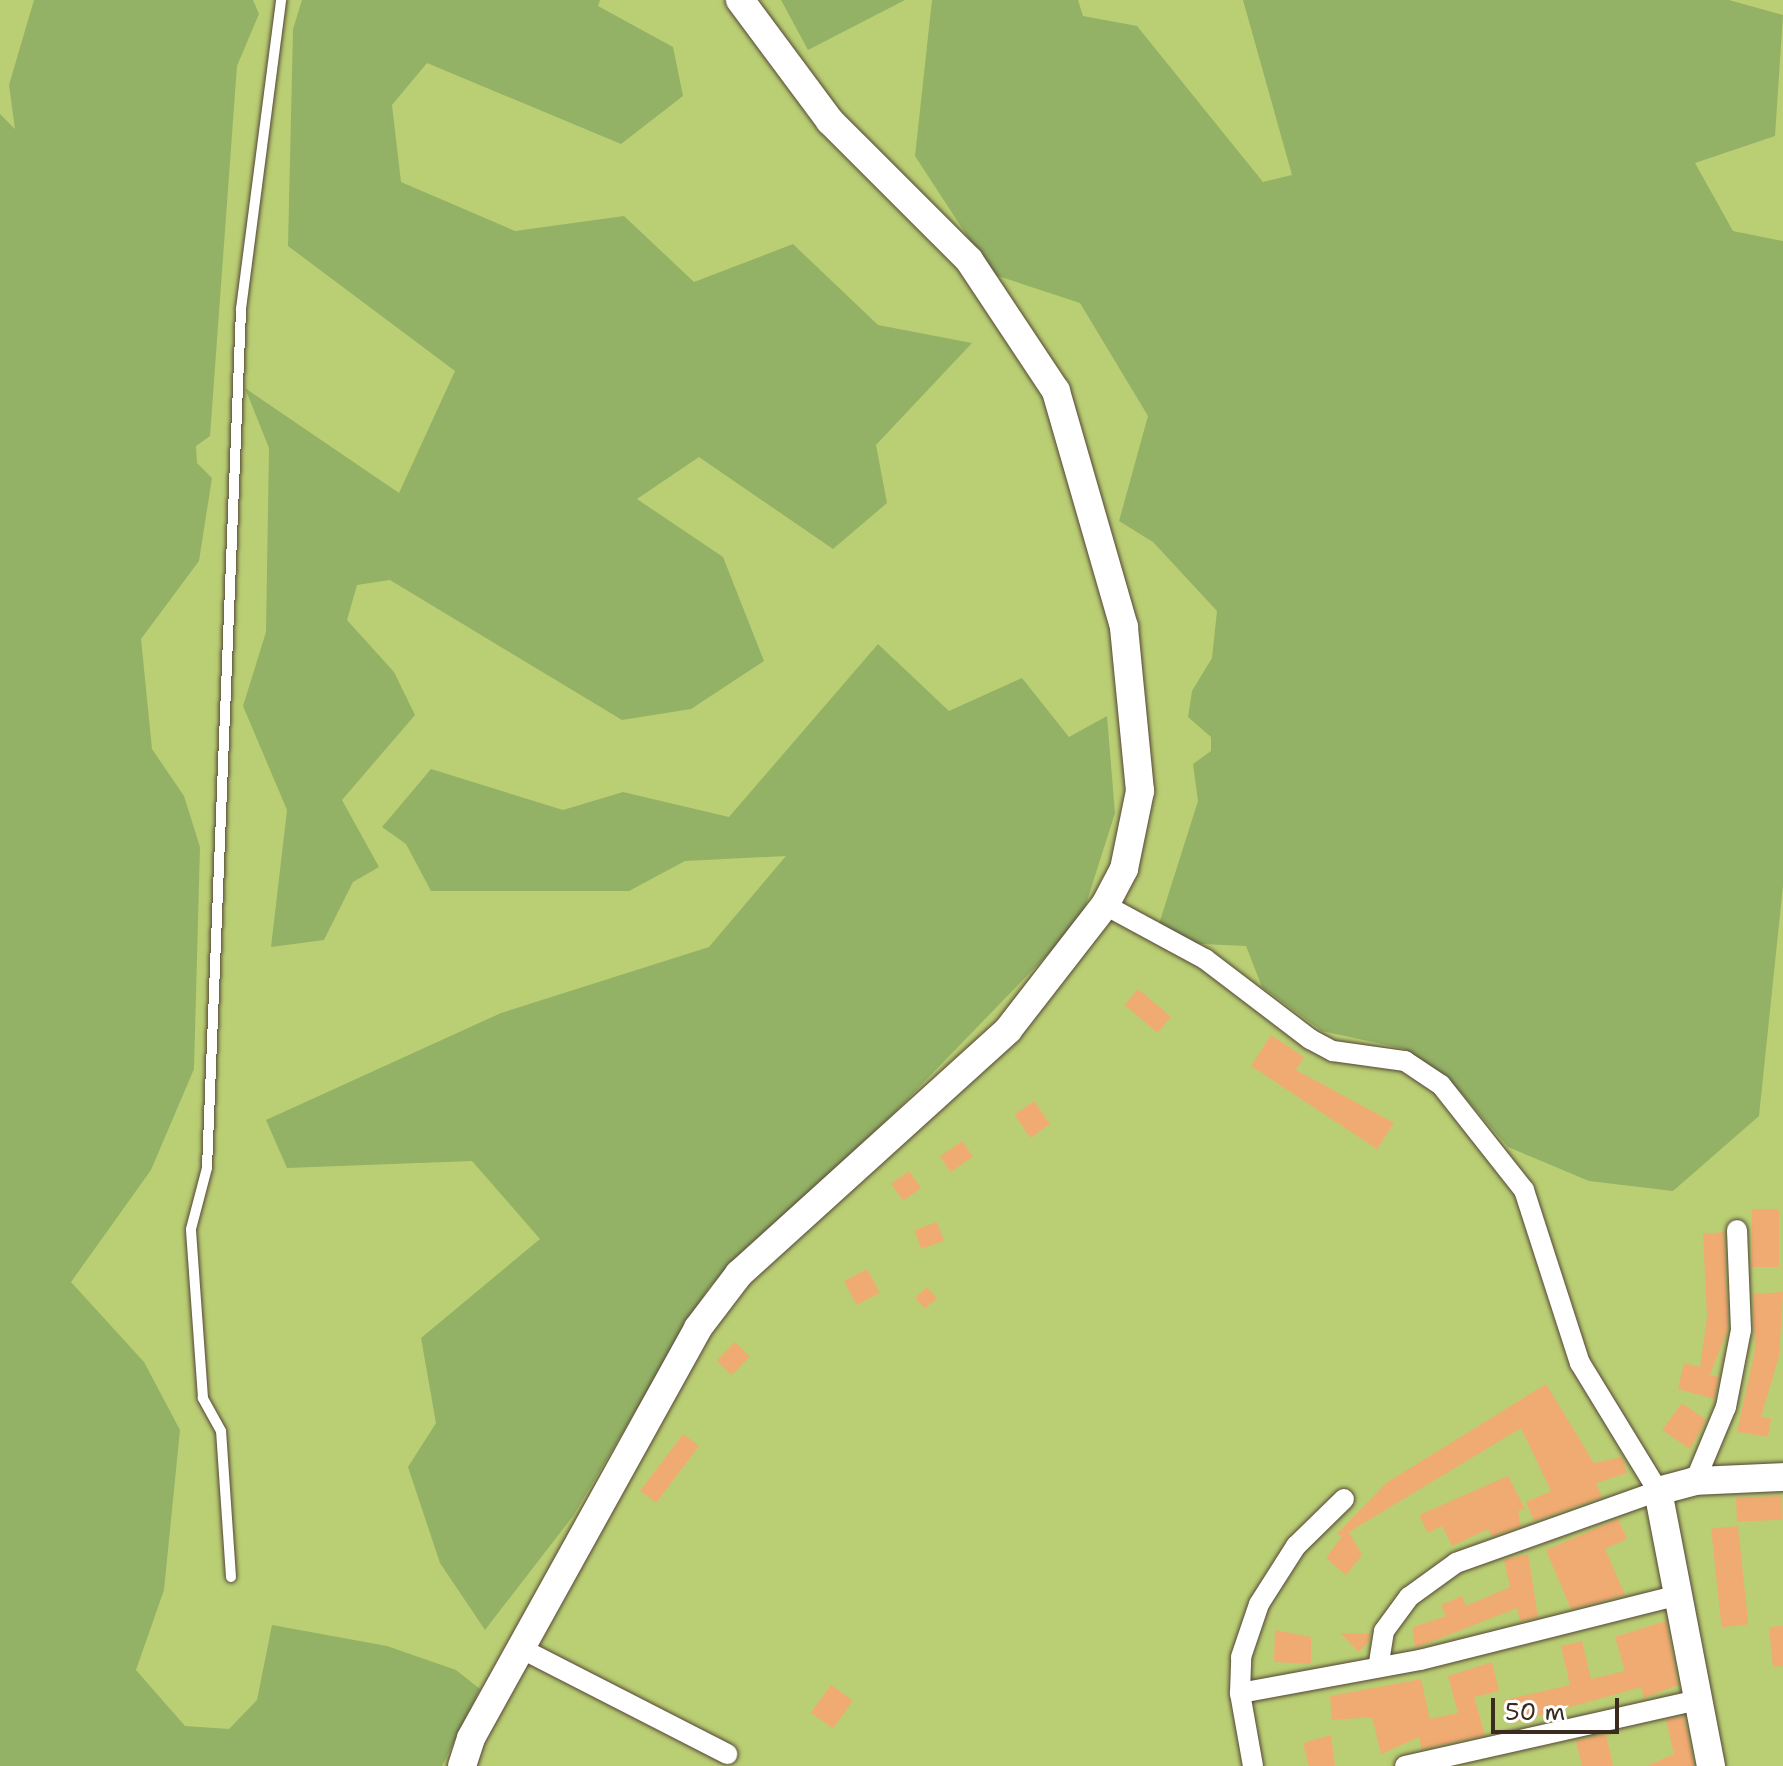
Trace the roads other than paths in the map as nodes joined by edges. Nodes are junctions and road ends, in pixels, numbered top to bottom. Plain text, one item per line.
1 (281, 0) edge
2 (740, 0) edge
3 (1105, 905) junction
4 (1737, 1230) dead end
5 (1783, 1477) edge
6 (1695, 1481) junction
7 (1658, 1491) junction
8 (1344, 1499) dead end
9 (231, 1577) dead end
10 (1678, 1595) junction
11 (520, 1648) junction
12 (1379, 1663) junction
13 (1240, 1693) junction
14 (1697, 1700) junction
15 (727, 1754) dead end
16 (462, 1766) edge
17 (1253, 1766) edge
18 (1405, 1766) edge
19 (1711, 1766) edge

1 - 9 lane
2 - 3 street
3 - 7 street
3 - 11 street
4 - 6 street
5 - 6 street
6 - 7 street
7 - 10 street
7 - 12 street
8 - 13 street
10 - 12 street
10 - 14 street
11 - 15 street
11 - 16 street
12 - 13 street
13 - 17 street
14 - 18 street
14 - 19 street

